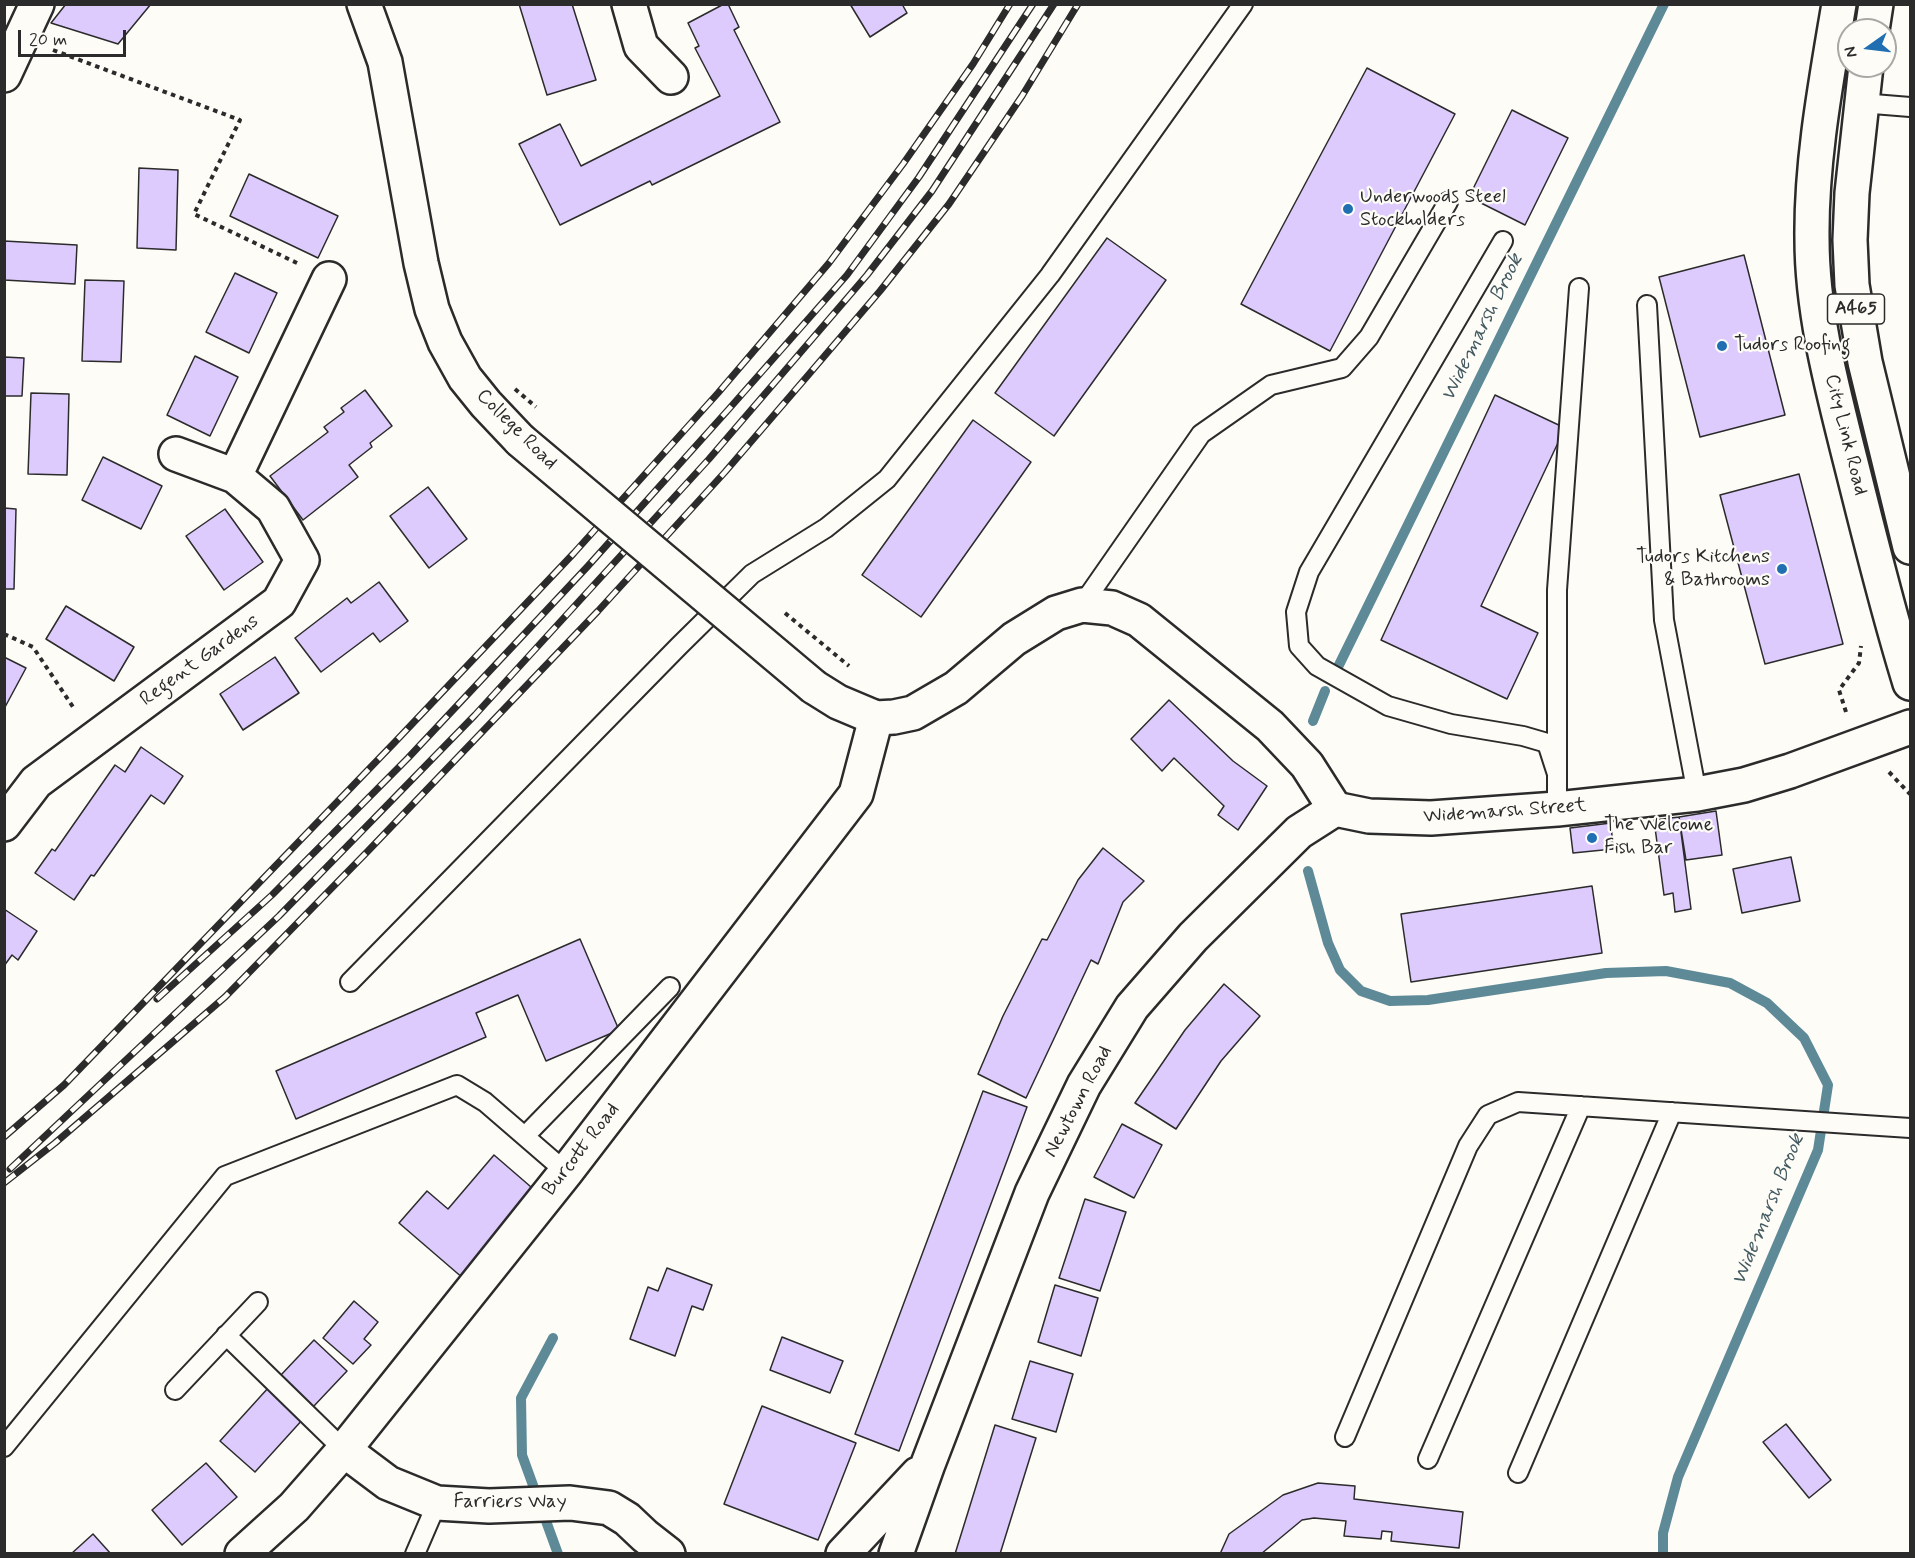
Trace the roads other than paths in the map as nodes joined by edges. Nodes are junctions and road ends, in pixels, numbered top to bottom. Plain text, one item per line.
1 (38, 4) edge
2 (364, 4) edge
3 (629, 4) edge
4 (1243, 4) edge
5 (1839, 4) edge
6 (4, 75) edge
7 (671, 77) dead end
8 (1864, 78) edge
9 (1861, 103) junction
10 (1911, 107) edge
11 (1448, 202) dead end
12 (1503, 241) dead end
13 (329, 279) road end
14 (1579, 288) dead end
15 (1647, 305) dead end
16 (176, 454) dead end
17 (235, 476) junction
18 (1911, 547) edge
19 (1082, 605) junction
20 (1911, 683) edge
21 (876, 718) junction
22 (1911, 727) edge
23 (1557, 774) junction
24 (1697, 794) junction
25 (1335, 809) junction
26 (1557, 809) junction
27 (4, 824) edge
28 (350, 982) dead end
29 (670, 987) dead end
30 (1581, 1106) junction
31 (1672, 1112) junction
32 (1911, 1128) edge
33 (525, 1136) junction
34 (566, 1172) junction
35 (258, 1302) dead end
36 (226, 1335) junction
37 (176, 1390) dead end
38 (1345, 1437) dead end
39 (4, 1447) edge
40 (344, 1450) junction
41 (1428, 1459) dead end
42 (928, 1464) junction
43 (1518, 1473) dead end
44 (437, 1503) junction
45 (655, 1548) edge
46 (242, 1554) edge
47 (415, 1554) edge
48 (843, 1554) edge
49 (896, 1554) edge

1 - 6 main road
2 - 21 main road, College Road, bridge
3 - 7 main road
4 - 28 lane
5 - 20 main road, City Link Road / A465
8 - 9 main road, City Link Road / A465
9 - 10 lane
9 - 18 main road, City Link Road / A465
11 - 19 lane
12 - 23 lane
13 - 17 main road
14 - 23 lane
15 - 24 lane
16 - 17 main road, Regent Gardens
17 - 27 main road, Regent Gardens
19 - 21 main road
19 - 25 main road
21 - 34 main road, Burcott Road
22 - 24 main road, Widemarsh Street
23 - 26 lane
24 - 26 main road, Widemarsh Street
25 - 26 main road, Widemarsh Street
25 - 42 main road, Newtown Road
29 - 33 lane
30 - 31 lane
30 - 38 lane
30 - 41 lane
31 - 32 lane
31 - 43 lane
33 - 34 lane
33 - 39 lane
34 - 40 main road, Burcott Road
35 - 36 lane
36 - 37 lane
36 - 40 lane
40 - 44 main road, Farriers Way
40 - 46 main road, Burcott Road
42 - 48 main road, Newtown Road
42 - 49 main road, Newtown Road
44 - 45 main road, Farriers Way
44 - 47 lane

